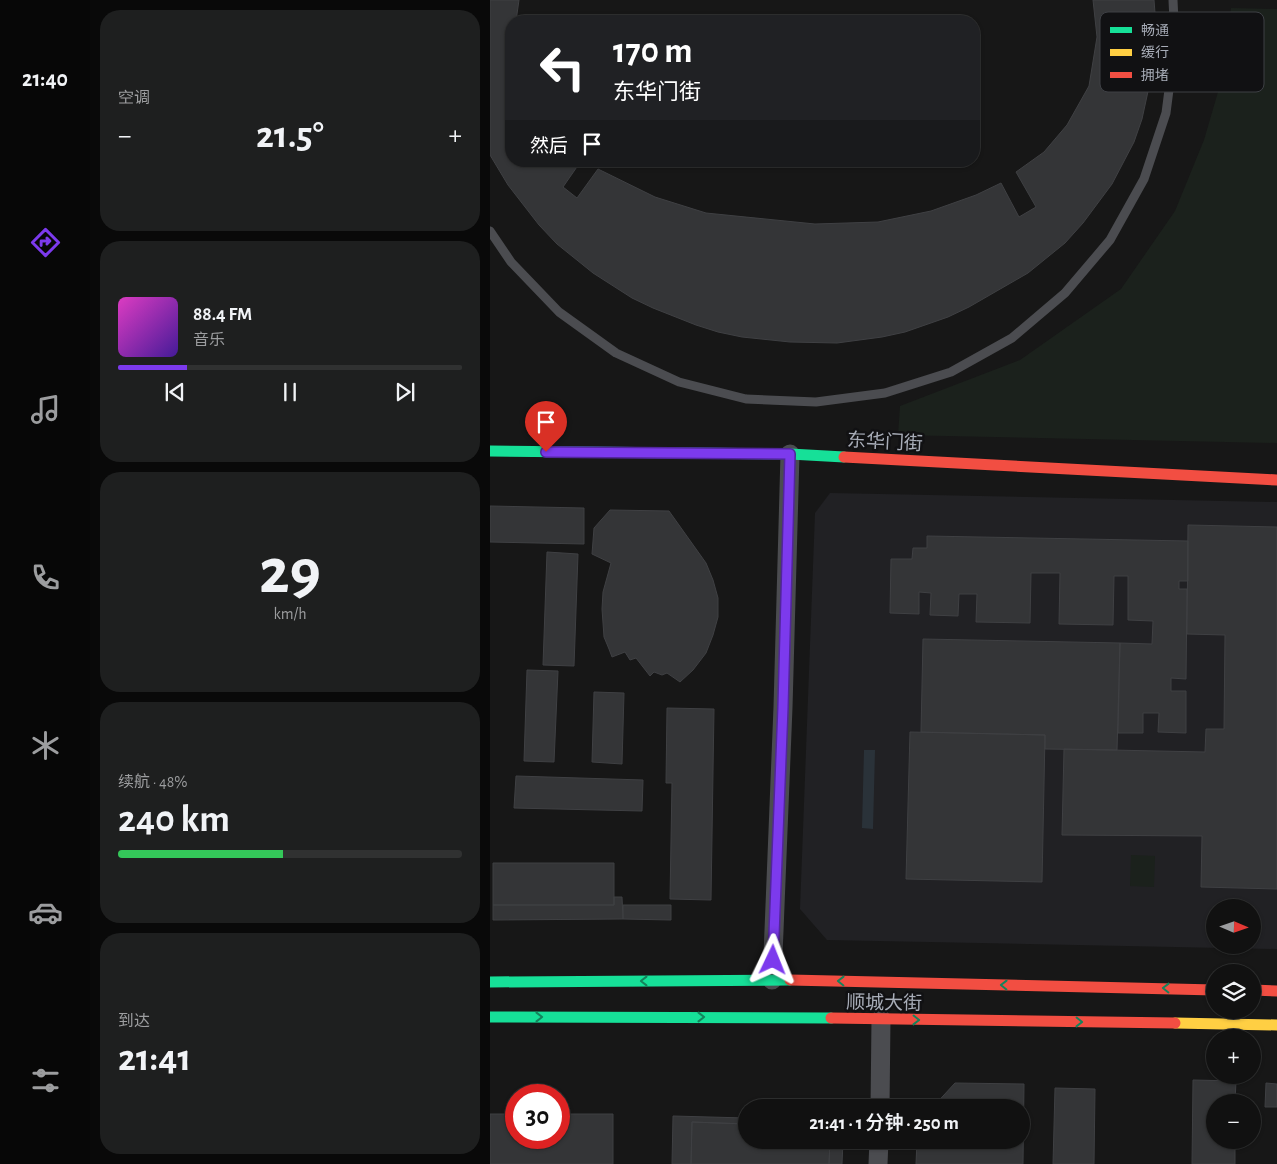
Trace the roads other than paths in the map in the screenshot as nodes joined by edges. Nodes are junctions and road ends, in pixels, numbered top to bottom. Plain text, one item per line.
1 (1169, 92) edge
2 (490, 231) edge
3 (490, 451) edge
4 (790, 454) junction
5 (1277, 480) edge
6 (772, 980) junction
7 (490, 982) edge
8 (1206, 990) edge
9 (1261, 990) edge
10 (1277, 991) edge
11 (490, 1017) edge
12 (881, 1019) junction
13 (1277, 1025) edge
14 (880, 1099) edge
15 (879, 1149) edge
16 (878, 1164) edge

1 - 2 lane
3 - 4 main road, 东华门街
4 - 5 main road, 东华门街
4 - 6 street
6 -> 7 main road, 顺城大街
8 -> 6 main road, 顺城大街
9 - 10 main road
11 -> 12 main road, 顺城大街
12 -> 13 main road, 顺城大街
12 - 14 street
15 - 16 street

